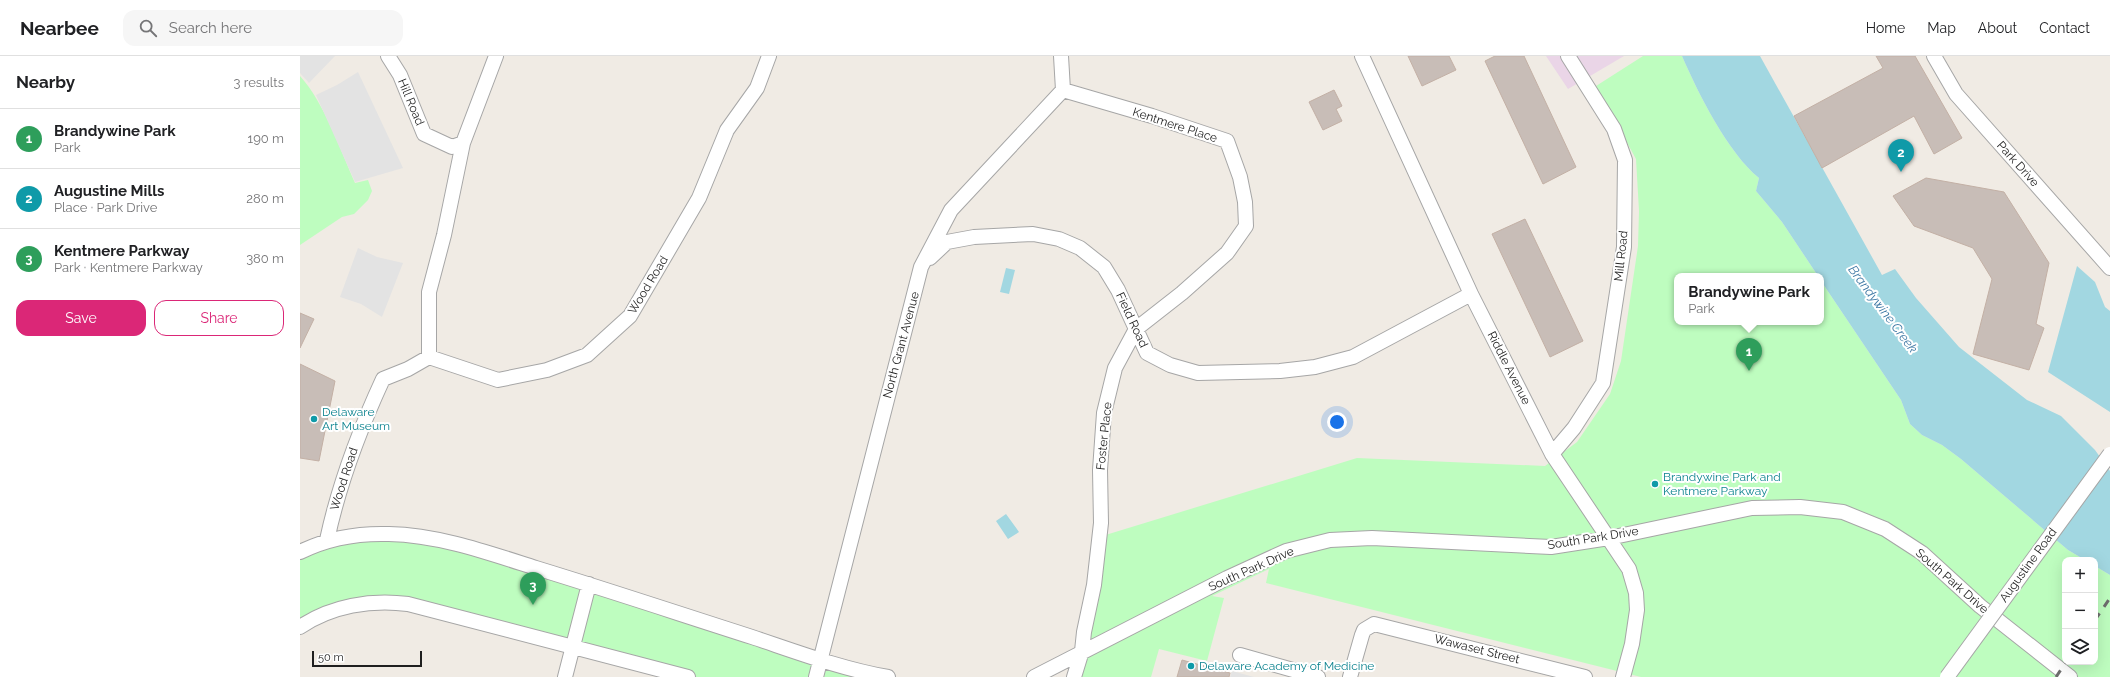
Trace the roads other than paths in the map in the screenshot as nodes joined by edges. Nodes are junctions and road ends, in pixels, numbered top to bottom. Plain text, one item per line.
1 (388, 56) edge
2 (496, 56) edge
3 (769, 56) edge
4 (1061, 56) edge
5 (1362, 56) edge
6 (1568, 56) edge
7 (1934, 56) edge
8 (1063, 90) junction
9 (463, 143) junction
10 (1245, 202) joint
11 (921, 267) junction
12 (2110, 268) edge
13 (1471, 294) junction
14 (1136, 330) junction
15 (429, 357) junction
16 (1552, 454) junction
17 (2110, 454) edge
18 (1609, 538) junction
19 (327, 540) junction
20 (300, 552) edge
21 (589, 584) junction
22 (300, 627) edge
23 (573, 647) junction
24 (1082, 651) junction
25 (1240, 655) dead end
26 (820, 659) junction
27 (565, 677) edge
28 (688, 677) edge
29 (816, 677) edge
30 (888, 677) edge
31 (1034, 677) edge
32 (1074, 677) edge
33 (1318, 677) edge
34 (1350, 677) edge
35 (1585, 677) edge
36 (1623, 677) edge
37 (1947, 677) edge
38 (2070, 677) edge

1 - 9 street, Hill Road
2 - 9 street
3 - 15 street, Wood Road
4 - 8 street
5 - 13 street, Riddle Avenue
6 - 16 street, Mill Road
7 - 12 street, Park Drive
8 - 10 street, Kentmere Place
8 - 11 street, North Grant Avenue
9 - 15 street
10 - 14 street, Foster Place
11 - 14 street, Field Road
11 - 26 street, North Grant Avenue
13 - 14 street, Field Road
13 - 16 street, Riddle Avenue
14 - 24 street, Foster Place
15 - 19 street, Wood Road
16 - 18 street, Riddle Avenue
17 - 37 street, Augustine Road, bridge
18 - 24 street, South Park Drive
18 - 36 street, Riddle Avenue
18 - 38 street, South Park Drive
19 - 20 street
19 - 21 street
21 - 23 street
21 - 26 street
22 - 23 street
23 - 27 street
23 - 28 street
24 - 31 street, South Park Drive
24 - 32 street, Foster Place
25 - 33 street
26 - 29 street, North Grant Avenue
26 - 30 street
34 - 35 street, Wawaset Street

